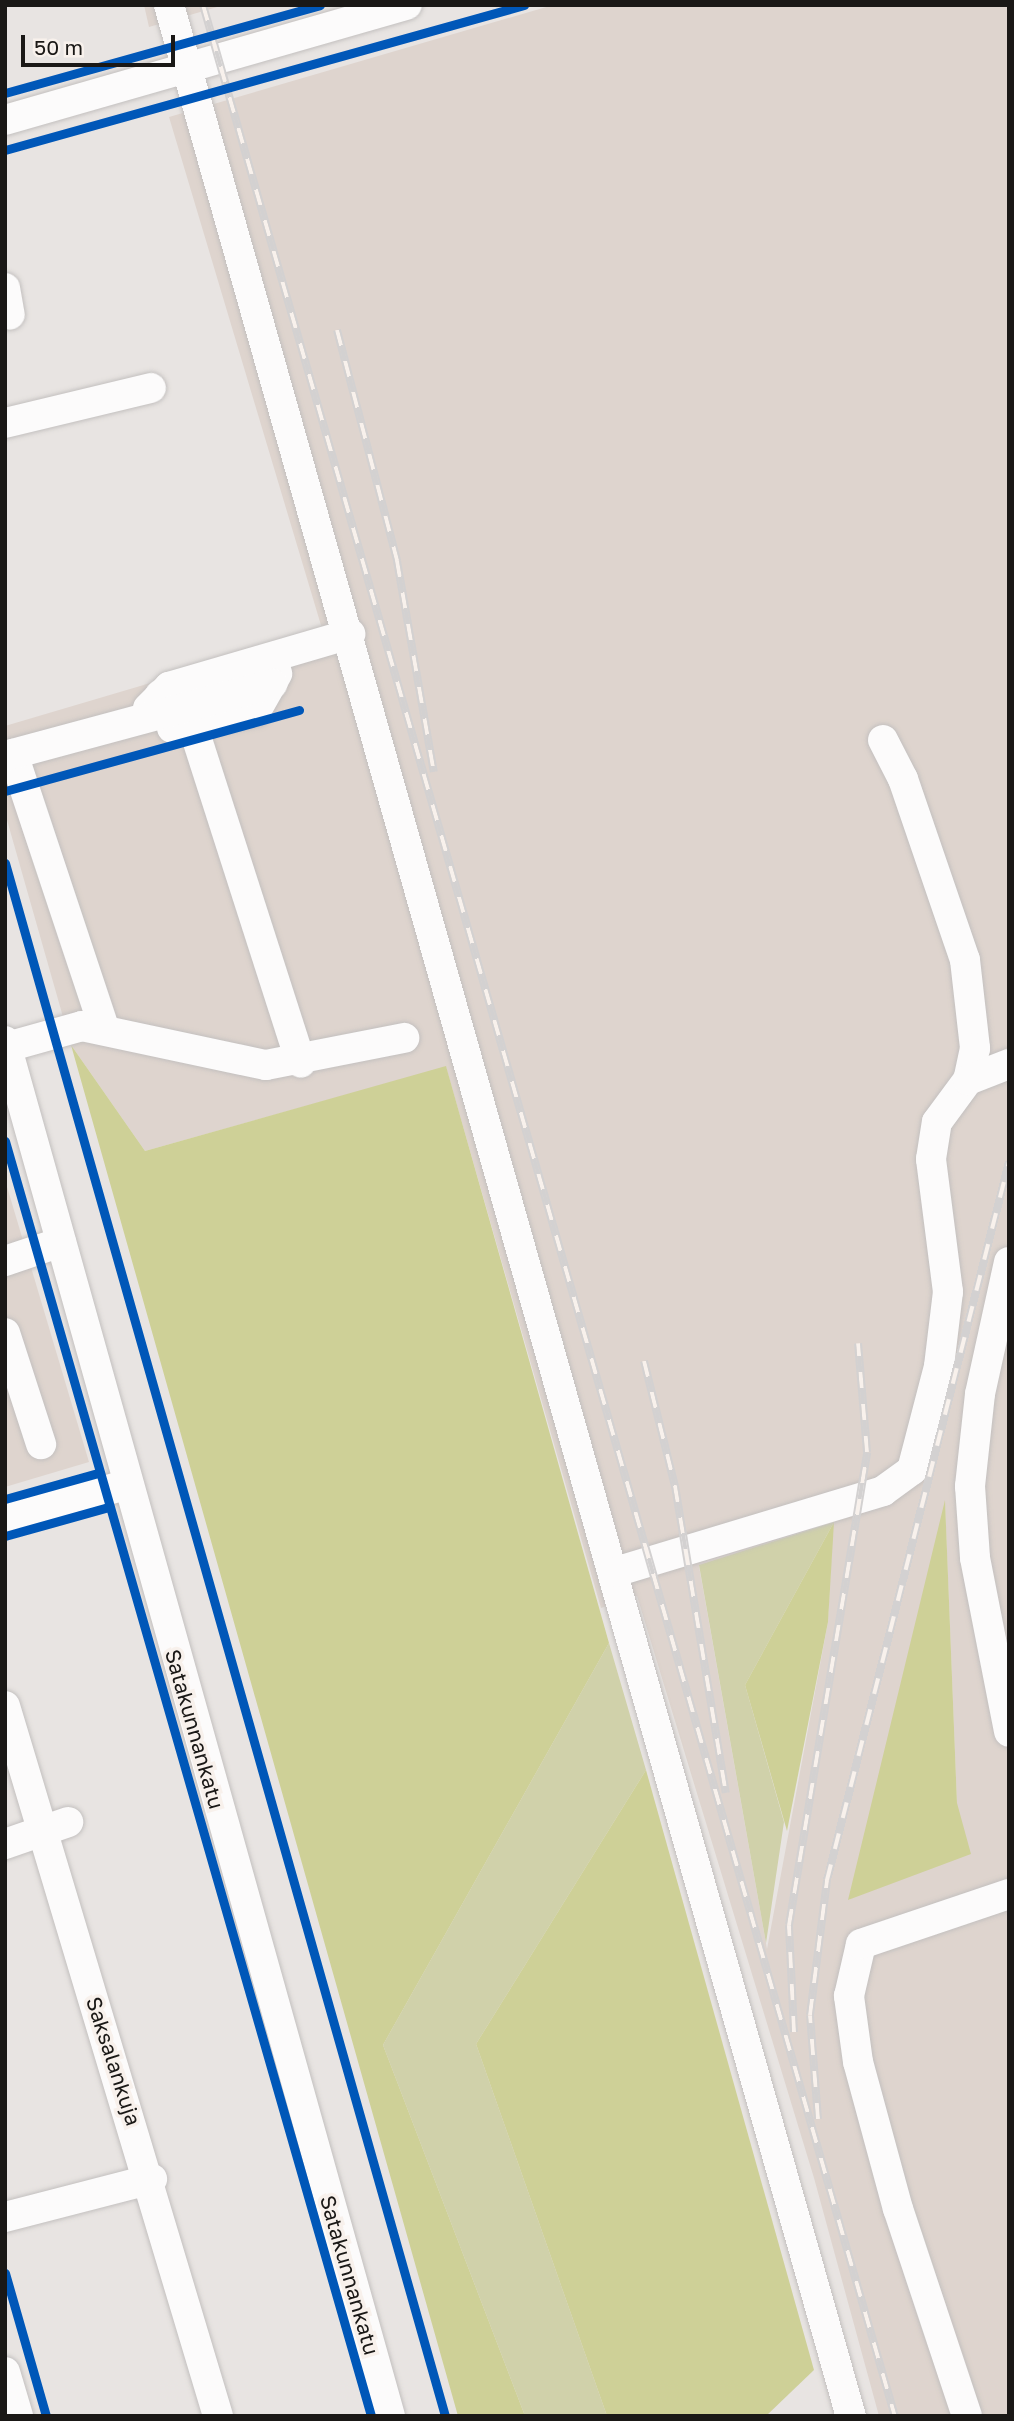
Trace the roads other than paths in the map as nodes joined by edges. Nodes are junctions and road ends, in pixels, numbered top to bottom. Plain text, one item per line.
1 (169, 5) edge
2 (407, 5) edge
3 (185, 69) junction
4 (5, 120) edge
5 (150, 388) dead end
6 (5, 423) edge
7 (350, 635) junction
8 (290, 652) junction
9 (173, 710) junction
10 (138, 718) junction
11 (883, 740) dead end
12 (9, 755) edge
13 (104, 1028) junction
14 (404, 1038) dead end
15 (7, 1050) edge
16 (301, 1063) junction
17 (1009, 1064) edge
18 (968, 1080) junction
19 (61, 1242) junction
20 (5, 1261) edge
21 (1009, 1262) edge
22 (5, 1333) edge
23 (41, 1444) dead end
24 (125, 1485) junction
25 (5, 1519) edge
26 (615, 1572) junction
27 (5, 1706) edge
28 (1009, 1732) edge
29 (68, 1822) dead end
30 (41, 1834) junction
31 (5, 1844) edge
32 (1009, 1894) edge
33 (152, 2179) junction
34 (5, 2217) edge
35 (5, 2372) edge
36 (18, 2416) edge
37 (218, 2416) edge
38 (390, 2416) edge
39 (851, 2416) edge
40 (967, 2416) edge

1 - 3 street
2 - 3 street
3 - 4 street
3 - 7 street
5 - 6 street
7 - 8 street
7 - 26 street
8 - 9 street
8 - 9 street
9 - 10 street
9 - 10 street
9 - 16 street
10 - 12 street
11 - 18 street
12 - 13 street
13 - 15 street
13 - 16 street
14 - 16 street
15 - 19 street, Satakunnankatu
17 - 18 street
18 - 26 street
19 - 20 street
19 - 24 street, Satakunnankatu
21 - 28 street
22 - 23 street
24 - 25 street
24 - 38 street, Satakunnankatu
26 - 39 street
27 - 30 street, Saksalankuja
29 - 30 street
30 - 31 street
30 - 33 street, Saksalankuja
32 - 40 street
33 - 34 street
33 - 37 street, Saksalankuja
35 - 36 street

